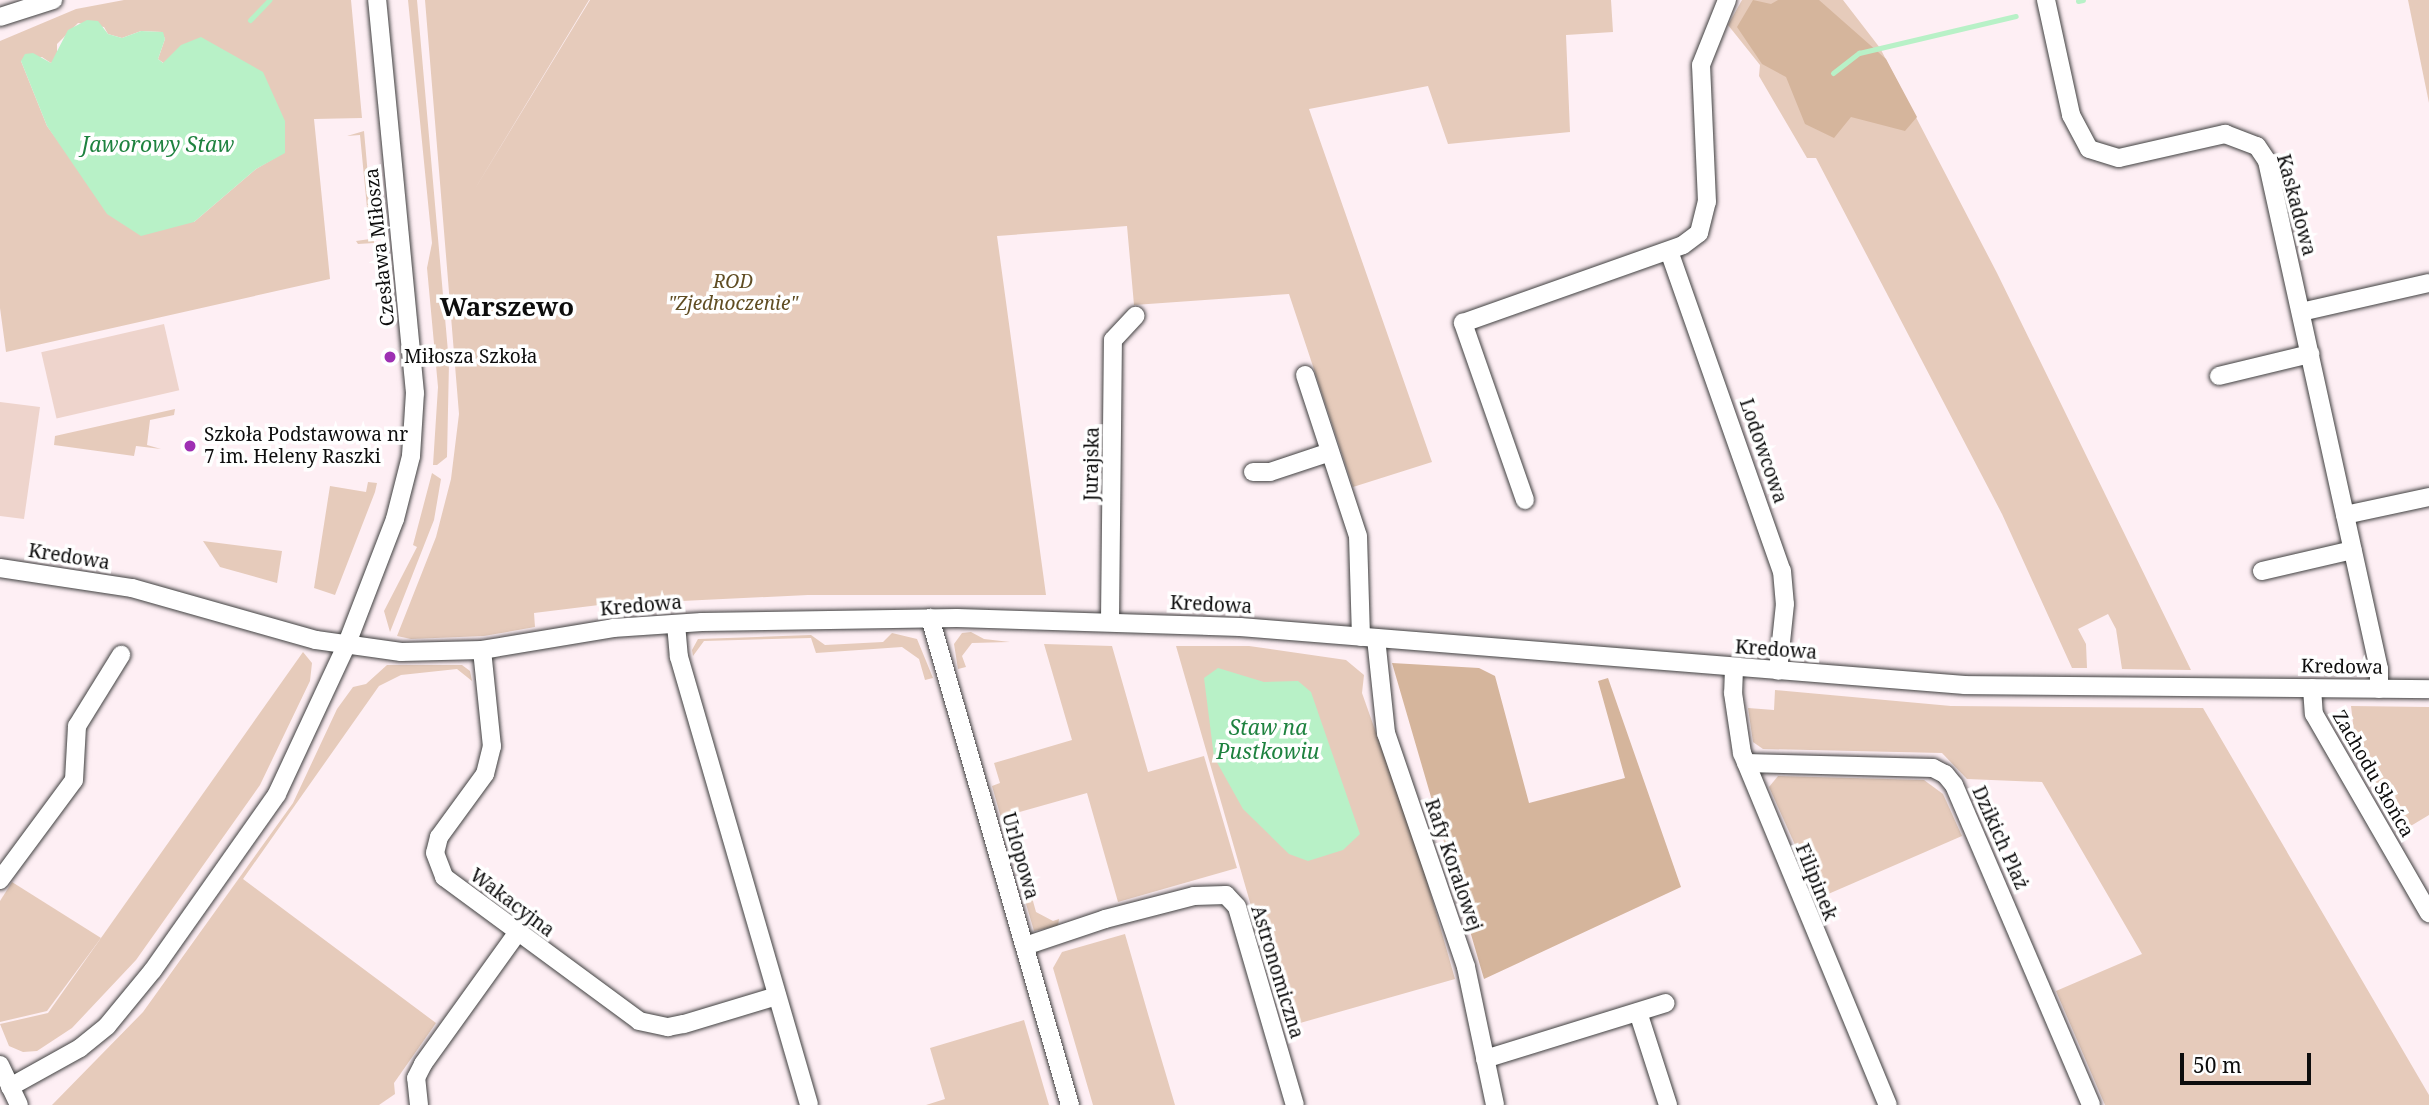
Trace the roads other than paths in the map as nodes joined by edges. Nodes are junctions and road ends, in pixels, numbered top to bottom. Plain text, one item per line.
1 (53, 0) edge
2 (377, 0) edge
3 (1727, 0) edge
4 (2046, 0) edge
5 (0, 18) edge
6 (1669, 251) junction
7 (2429, 283) edge
8 (2301, 312) junction
9 (1135, 316) dead end
10 (2310, 354) junction
11 (1305, 375) dead end
12 (2219, 376) dead end
13 (1330, 452) junction
14 (1253, 472) dead end
15 (2429, 497) edge
16 (1525, 500) dead end
17 (2345, 515) junction
18 (2353, 550) junction
19 (0, 568) edge
20 (2262, 572) dead end
21 (930, 618) junction
22 (1110, 621) junction
23 (676, 624) junction
24 (1368, 637) junction
25 (346, 646) junction
26 (482, 650) junction
27 (121, 655) dead end
28 (1734, 668) junction
29 (1778, 671) junction
30 (2312, 688) junction
31 (2379, 689) junction
32 (2429, 689) edge
33 (1746, 763) junction
34 (0, 880) edge
35 (2429, 913) edge
36 (517, 933) junction
37 (1025, 946) junction
38 (777, 996) junction
39 (1666, 1003) dead end
40 (1638, 1013) junction
41 (1485, 1059) junction
42 (0, 1065) edge
43 (10, 1087) junction
44 (19, 1105) edge
45 (419, 1105) edge
46 (809, 1105) edge
47 (1070, 1105) edge
48 (1295, 1105) edge
49 (1495, 1105) edge
50 (1668, 1105) edge
51 (1888, 1105) edge
52 (2091, 1105) edge

1 - 5 street
2 - 25 street, Czesława Miłosza
3 - 6 street
4 - 8 street, Kaskadowa
6 - 16 street
6 - 29 street, Lodowcowa
7 - 8 street
8 - 10 street, Kaskadowa
9 - 22 street, Jurajska
10 - 12 street
10 - 17 street, Kaskadowa
11 - 13 street
13 - 14 street
13 - 24 street
15 - 17 street
17 - 18 street, Kaskadowa
18 - 20 street
18 - 31 street, Kaskadowa
19 - 25 street, Kredowa
21 - 22 street, Kredowa
21 - 23 street, Kredowa
21 - 37 street, Urlopowa
22 - 24 street, Kredowa
23 - 26 street, Kredowa
23 - 38 street
24 - 28 street, Kredowa
24 - 41 street, Rafy Koralowej
25 - 26 street, Kredowa
25 - 43 street, Czesława Miłosza
26 - 36 street, Wakacyjna
27 - 34 street
28 - 29 street, Kredowa
28 - 33 street, Filipinek
29 - 30 street, Kredowa
30 - 31 street, Kredowa
30 - 35 street, Zachodu Słońca
31 - 32 street, Kredowa
33 - 51 street, Filipinek
33 - 52 street, Dzikich Plaż
36 - 38 street, Wakacyjna
36 - 45 street
37 - 47 street, Urlopowa
37 - 48 street, Astronomiczna
38 - 46 street
39 - 40 street
40 - 41 street
40 - 50 street
41 - 49 street, Rafy Koralowej
42 - 43 street
43 - 44 street

